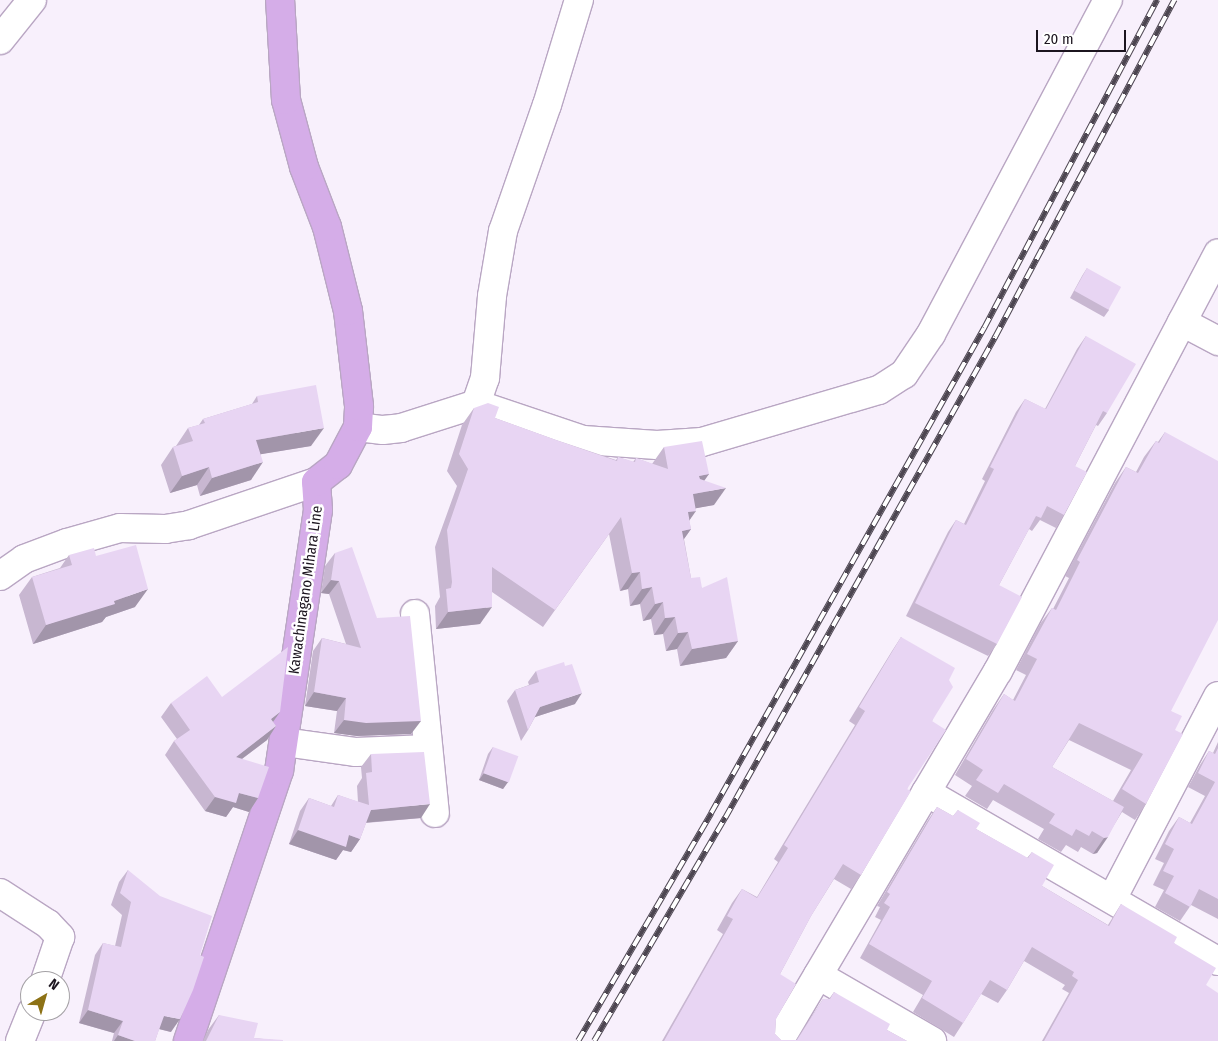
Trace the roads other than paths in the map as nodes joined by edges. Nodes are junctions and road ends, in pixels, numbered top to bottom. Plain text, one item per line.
1 (32, 0) edge
2 (280, 0) edge
3 (579, 0) edge
4 (1108, 0) edge
5 (0, 40) edge
6 (1218, 253) edge
7 (1182, 322) junction
8 (1218, 341) edge
9 (476, 404) junction
10 (358, 427) junction
11 (316, 482) junction
12 (0, 576) edge
13 (415, 614) dead end
14 (1218, 696) edge
15 (284, 742) junction
16 (428, 749) junction
17 (926, 792) junction
18 (435, 813) dead end
19 (0, 893) edge
20 (1112, 899) junction
21 (1218, 960) edge
22 (48, 971) edge
23 (818, 975) junction
24 (28, 1021) edge
25 (20, 1041) edge
26 (188, 1041) edge
27 (779, 1041) edge
28 (932, 1041) edge

1 - 5 street
2 - 10 main road
3 - 9 street
4 - 9 street
6 - 7 street
7 - 8 street
7 - 17 street
9 - 10 street
10 - 11 main road
11 - 12 street
11 - 15 main road, Kawachinagano Mihara Line
13 - 16 street
14 - 20 street
15 - 16 street
15 - 26 main road, Kawachinagano Mihara Line
16 - 18 street
17 - 20 street
17 - 23 street
19 - 22 street
20 - 21 street
23 - 27 street
23 - 28 street
24 - 25 street

